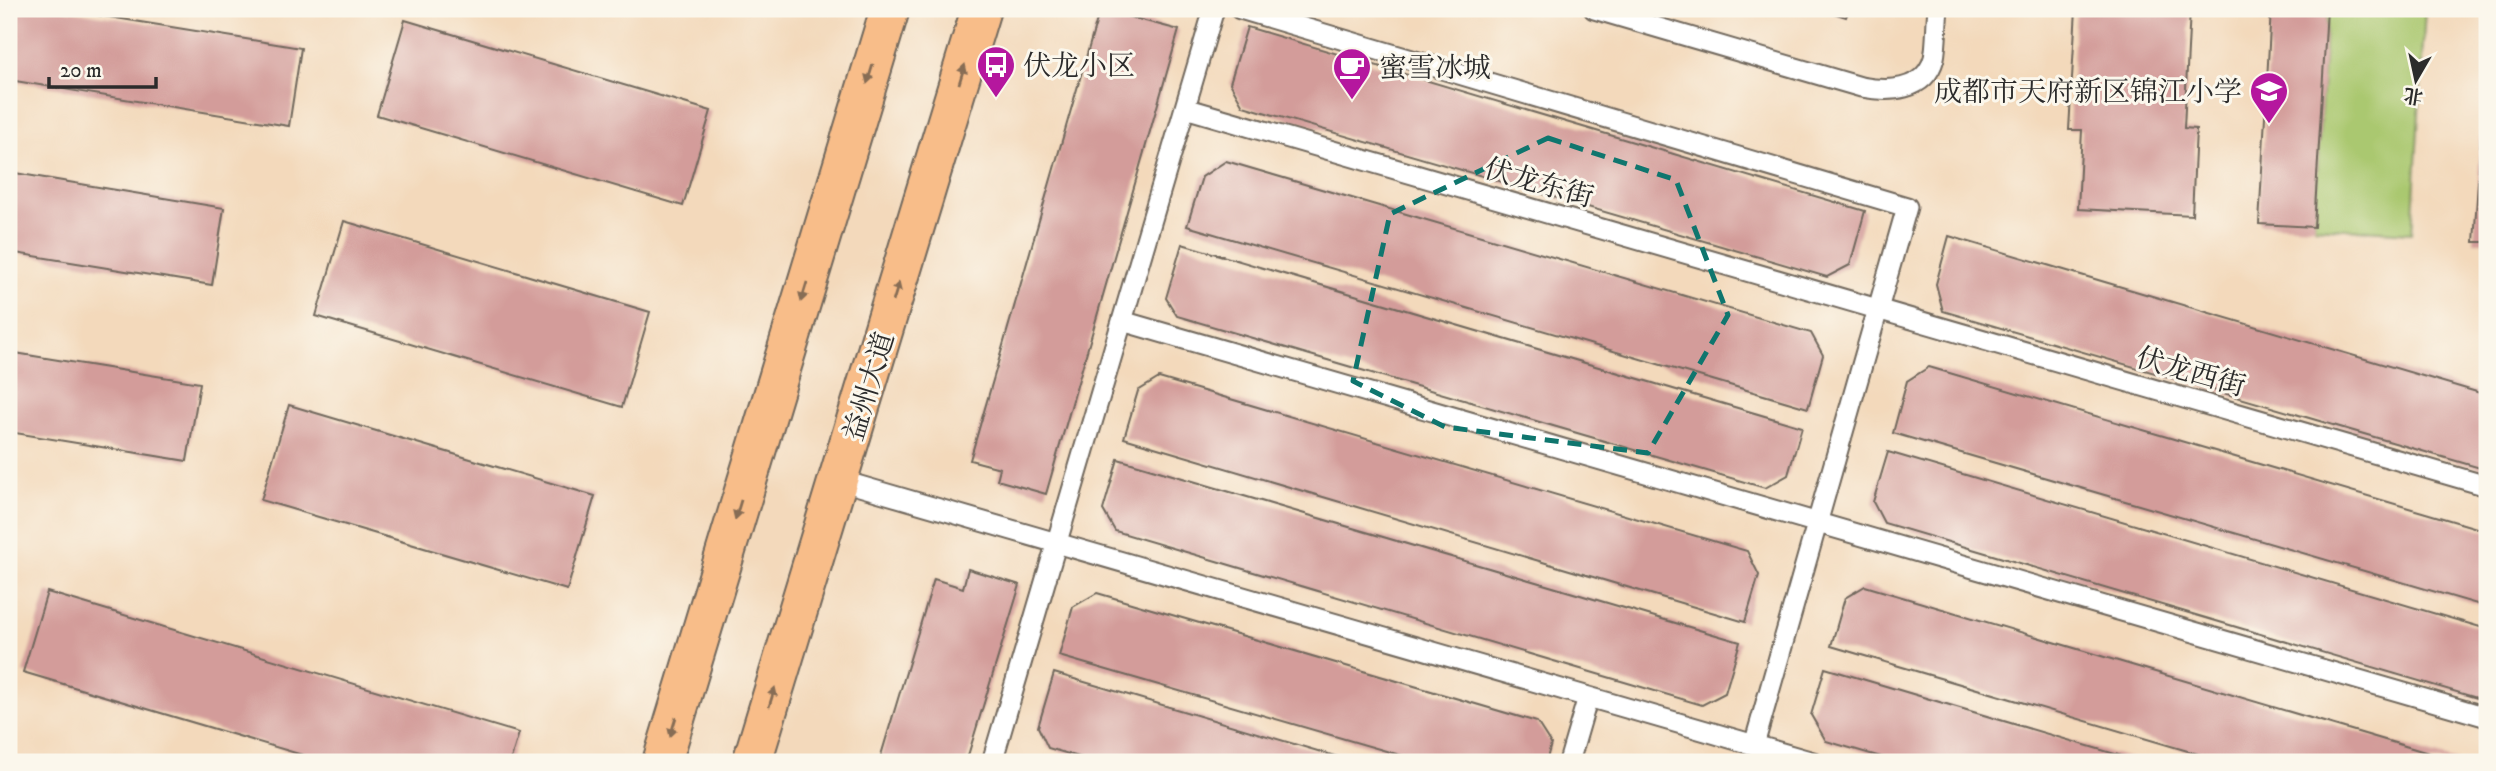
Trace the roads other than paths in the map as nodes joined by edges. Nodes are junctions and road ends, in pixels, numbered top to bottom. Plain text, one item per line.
1 (890, 9) edge
2 (981, 9) edge
3 (1214, 9) edge
4 (1240, 9) edge
5 (1594, 9) edge
6 (1938, 9) edge
7 (1185, 108) junction
8 (1878, 309) junction
9 (1122, 321) junction
10 (839, 480) junction
11 (2487, 486) edge
12 (1818, 522) junction
13 (1056, 543) junction
14 (1588, 697) junction
15 (2487, 716) edge
16 (1754, 745) junction
17 (662, 762) edge
18 (752, 762) edge
19 (992, 762) edge
20 (1569, 762) edge
21 (1813, 762) edge

1 -> 17 main road
10 -> 2 main road, 益州大道
3 - 7 lane
4 - 8 lane
5 - 6 lane
7 - 8 lane, 伏龙东街
7 - 9 lane
8 - 11 lane, 伏龙西街
8 - 12 lane
9 - 12 lane
9 - 13 lane
10 - 13 lane
18 -> 10 main road, 益州大道
12 - 15 lane
12 - 16 lane
13 - 14 lane
13 - 19 lane
14 - 16 lane
14 - 20 lane
16 - 21 lane

